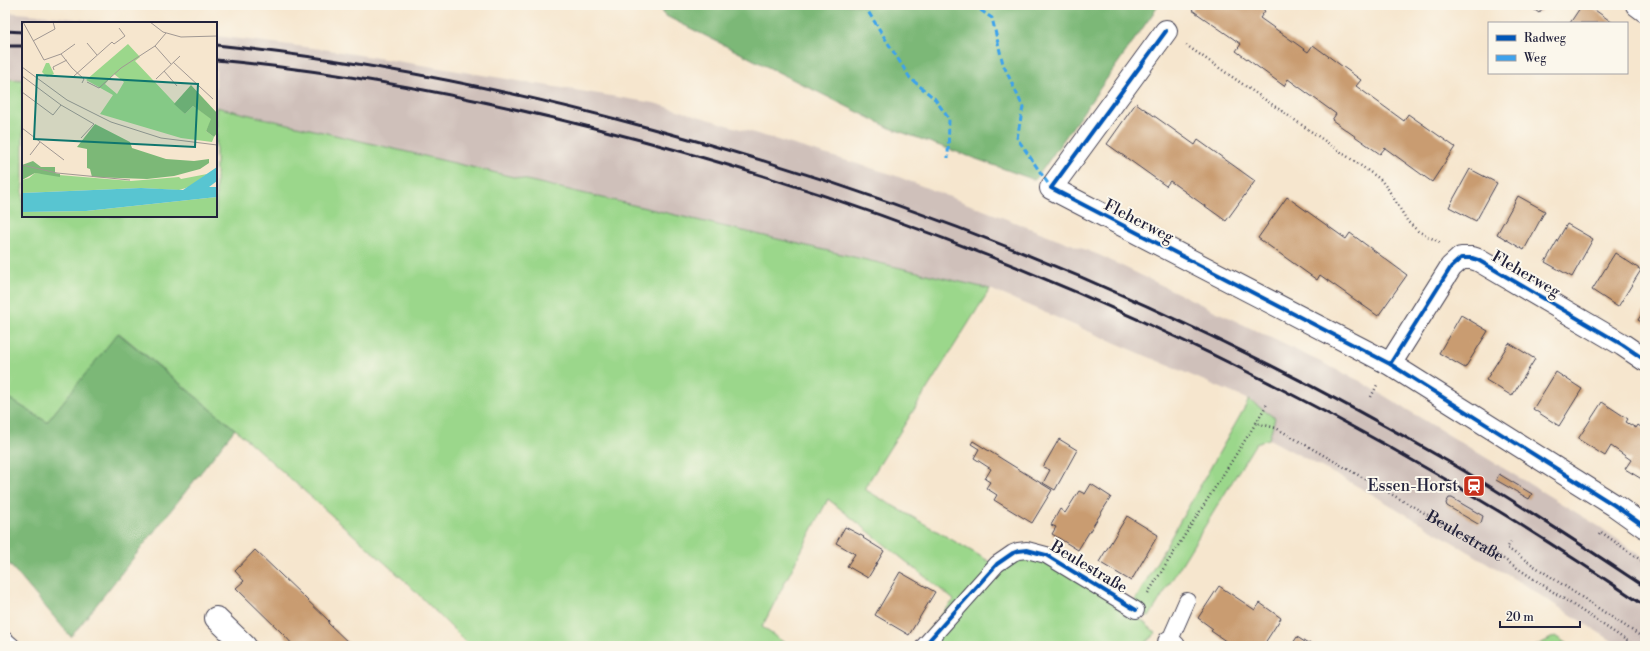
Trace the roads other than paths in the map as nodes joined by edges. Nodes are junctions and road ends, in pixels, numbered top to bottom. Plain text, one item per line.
1 (1636, 5) edge
2 (1645, 11) edge
3 (1166, 31) road end
4 (1645, 360) edge
5 (1390, 364) junction
6 (1645, 527) edge
7 (1188, 601) dead end
8 (1136, 610) road end
9 (216, 618) dead end
10 (5, 640) edge
11 (1172, 644) edge
12 (12, 646) edge
13 (245, 646) edge
14 (924, 646) edge

1 - 2 street
3 - 5 street, Fleherweg
4 - 5 street, Fleherweg
5 - 6 street, Fleherweg
7 - 11 lane
8 - 14 lane, Beulestraße
9 - 13 street
10 - 12 lane

